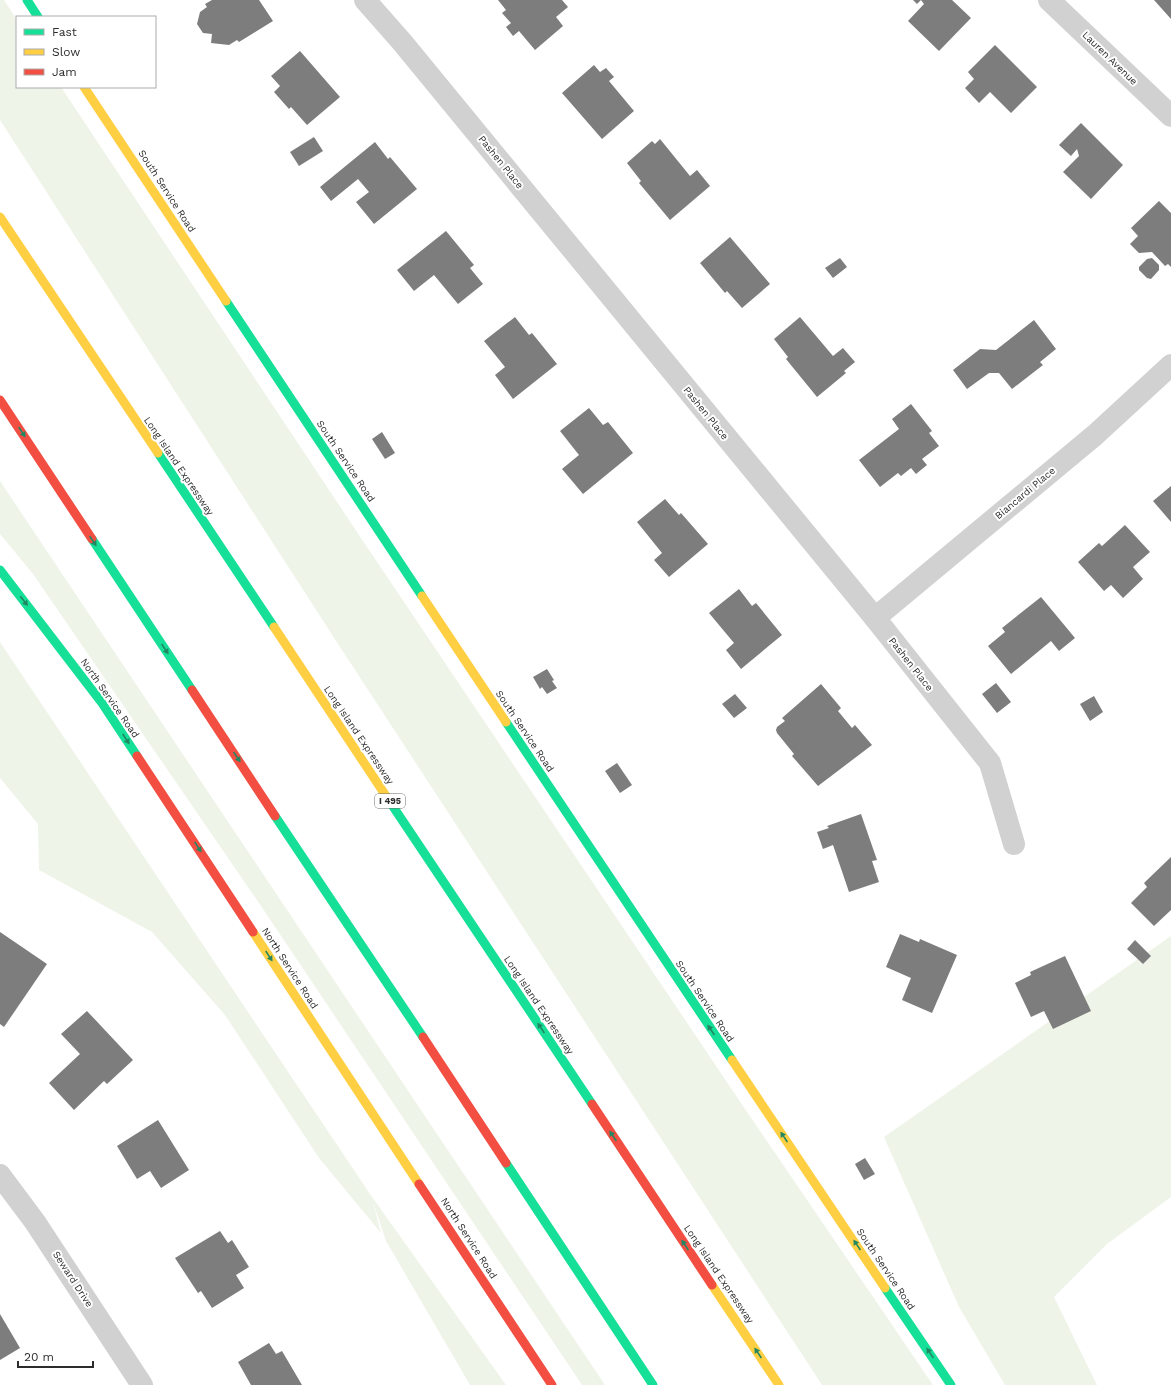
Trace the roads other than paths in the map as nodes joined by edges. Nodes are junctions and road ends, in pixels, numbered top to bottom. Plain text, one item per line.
1 (27, 0) edge
2 (365, 0) edge
3 (1050, 0) edge
4 (37, 16) edge
5 (85, 88) edge
6 (1171, 116) edge
7 (0, 217) edge
8 (1171, 365) edge
9 (0, 400) edge
10 (0, 570) edge
11 (875, 618) junction
12 (1014, 844) dead end
13 (0, 1175) edge
14 (142, 1385) edge
15 (552, 1385) edge
16 (653, 1385) edge
17 (779, 1385) edge
18 (951, 1385) edge

1 - 4 main road
2 - 11 street, Pashen Place
3 - 6 street, Lauren Avenue
18 -> 5 main road, South Service Road
17 -> 7 main road, Long Island Expressway / I 495
8 - 11 street, Biancardi Place
9 -> 16 main road
10 -> 15 main road, North Service Road
11 - 12 street, Pashen Place
13 - 14 street, Seward Drive

